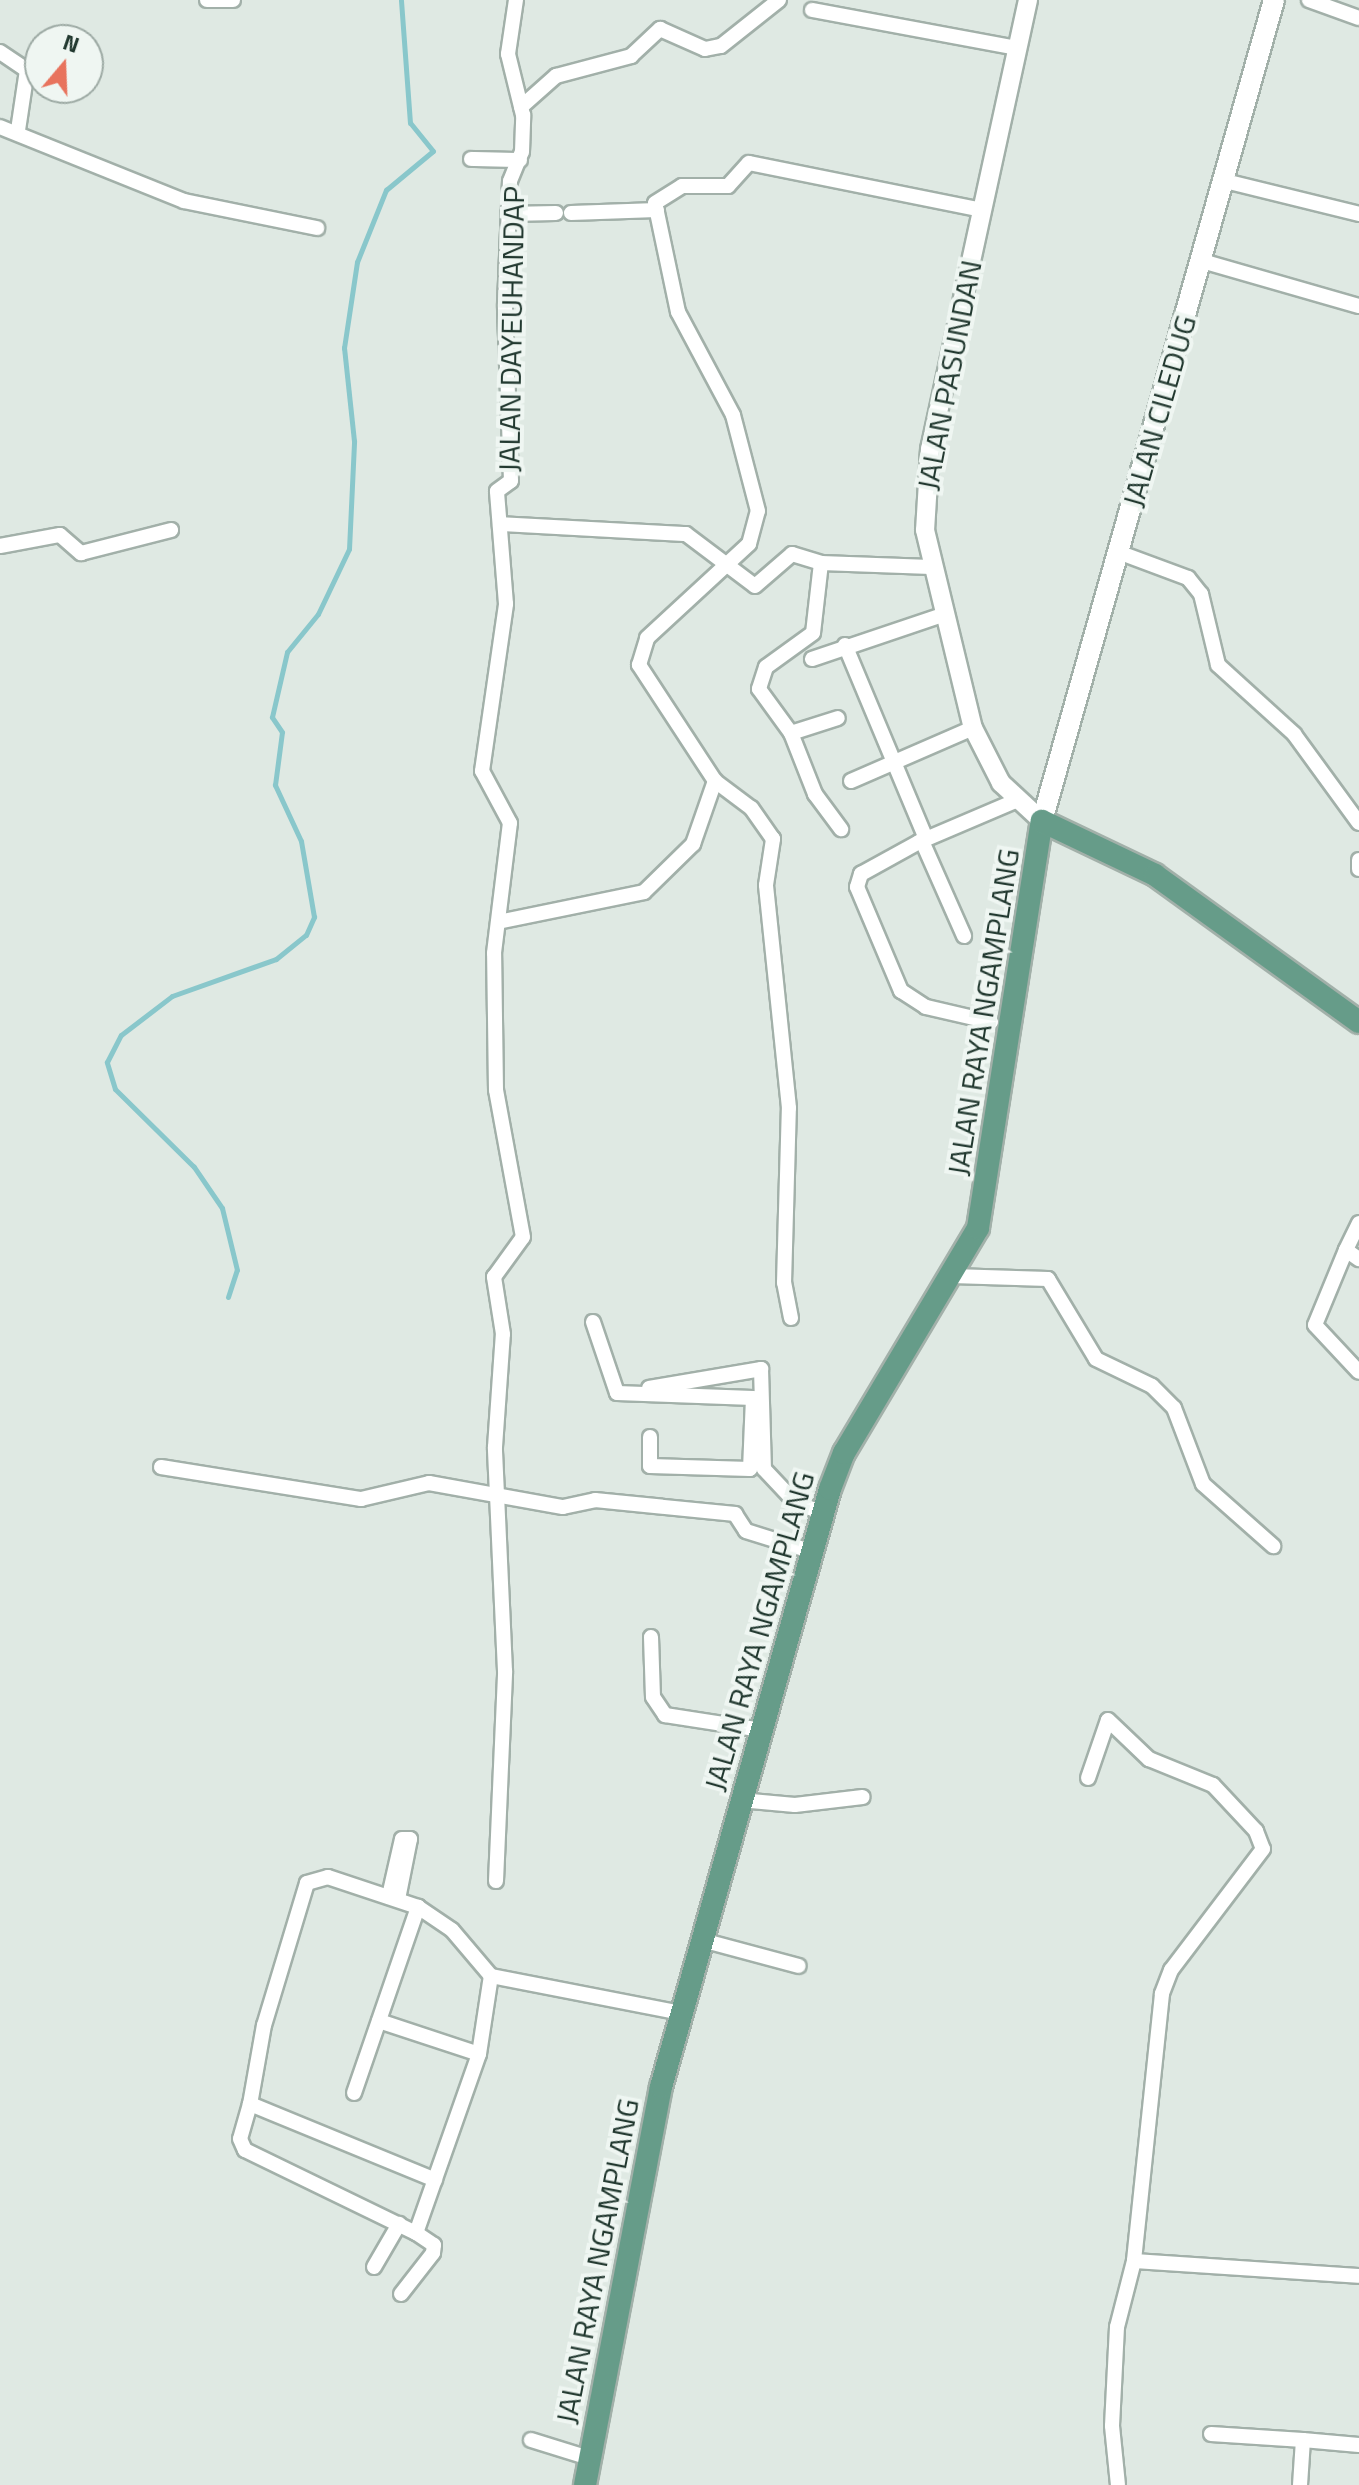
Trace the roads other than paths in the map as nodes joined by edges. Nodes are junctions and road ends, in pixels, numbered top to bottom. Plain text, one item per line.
1 (207, 0) edge
2 (233, 0) edge
3 (516, 0) edge
4 (779, 0) edge
5 (1028, 0) edge
6 (1274, 0) edge
7 (1309, 0) edge
8 (812, 10) dead end
9 (1359, 18) edge
10 (1018, 48) junction
11 (0, 52) edge
12 (522, 111) junction
13 (0, 127) edge
14 (18, 130) junction
15 (521, 156) junction
16 (471, 159) dead end
17 (1225, 181) junction
18 (657, 210) junction
19 (982, 210) junction
20 (508, 214) junction
21 (1359, 214) edge
22 (317, 228) dead end
23 (1202, 261) junction
24 (1359, 306) edge
25 (500, 524) junction
26 (171, 530) dead end
27 (0, 546) edge
28 (1118, 552) junction
29 (821, 563) junction
30 (931, 567) junction
31 (735, 572) junction
32 (943, 615) junction
33 (845, 645) junction
34 (812, 659) dead end
35 (838, 718) dead end
36 (973, 728) junction
37 (791, 733) junction
38 (895, 762) junction
39 (715, 781) junction
40 (851, 781) dead end
41 (1015, 801) junction
42 (1042, 821) junction
43 (1359, 823) edge
44 (841, 829) dead end
45 (924, 840) junction
46 (1359, 860) edge
47 (1359, 869) edge
48 (498, 922) junction
49 (964, 936) dead end
50 (1357, 1016) edge
51 (991, 1022) dead end
52 (1359, 1223) edge
53 (1346, 1250) junction
54 (1359, 1259) edge
55 (952, 1276) junction
56 (791, 1318) dead end
57 (593, 1322) dead end
58 (1359, 1372) edge
59 (617, 1393) junction
60 (758, 1398) junction
61 (650, 1437) dead end
62 (161, 1467) dead end
63 (757, 1469) junction
64 (502, 1501) junction
65 (823, 1513) junction
66 (1273, 1546) dead end
67 (813, 1552) junction
68 (651, 1637) dead end
69 (762, 1730) junction
70 (1088, 1778) dead end
71 (863, 1797) dead end
72 (740, 1800) junction
73 (496, 1881) dead end
74 (418, 1907) junction
75 (702, 1940) junction
76 (799, 1966) dead end
77 (491, 1976) junction
78 (681, 2013) junction
79 (379, 2021) junction
80 (479, 2054) junction
81 (354, 2093) dead end
82 (250, 2104) junction
83 (435, 2180) junction
84 (399, 2224) junction
85 (416, 2233) junction
86 (1134, 2261) junction
87 (374, 2267) dead end
88 (1359, 2276) edge
89 (401, 2294) dead end
90 (1211, 2434) dead end
91 (531, 2440) dead end
92 (1303, 2440) junction
93 (1359, 2445) edge
94 (589, 2458) junction
95 (585, 2485) edge
96 (1118, 2485) edge
97 (1300, 2485) edge

1 - 2 street
3 - 12 street, JALAN DAYEUHANDAP
4 - 12 street
5 - 10 street, JALAN PASUNDAN
6 - 17 main road, JALAN CILEDUG
7 - 9 street
8 - 10 street
10 - 19 street, JALAN PASUNDAN
11 - 14 street
12 - 15 street, JALAN DAYEUHANDAP
13 - 14 street
14 - 22 street
15 - 16 street
15 - 20 street, JALAN DAYEUHANDAP
17 - 21 street
17 - 23 main road, JALAN CILEDUG
18 - 19 street
18 - 20 street
18 - 31 street
19 - 30 street, JALAN PASUNDAN
20 - 25 street, JALAN DAYEUHANDAP
23 - 24 street
23 - 28 main road, JALAN CILEDUG
25 - 31 street
25 - 48 street, JALAN DAYEUHANDAP
26 - 27 street
28 - 42 main road, JALAN CILEDUG
28 - 43 street
29 - 30 street
29 - 31 street
29 - 37 street
30 - 32 street, JALAN PASUNDAN
31 - 39 street
32 - 33 street
32 - 36 street, JALAN PASUNDAN
33 - 34 street
33 - 38 street
35 - 37 street
36 - 38 street
36 - 41 street, JALAN PASUNDAN
37 - 44 street
38 - 40 street
38 - 45 street
39 - 48 street
39 - 56 street
41 - 42 street, JALAN PASUNDAN
41 - 45 street
42 - 50 main road
42 - 55 main road, JALAN RAYA NGAMPLANG
45 - 49 street
45 - 51 street
46 - 47 street
48 - 64 street, JALAN DAYEUHANDAP
52 - 53 street
53 - 54 street
53 - 58 street
55 - 65 main road, JALAN RAYA NGAMPLANG
55 - 66 street
57 - 59 street
59 - 60 street
59 - 60 street
60 - 63 street
61 - 63 street
62 - 64 street
63 - 65 street
64 - 67 street
64 - 73 street, JALAN DAYEUHANDAP
65 - 67 main road, JALAN RAYA NGAMPLANG
67 - 69 main road, JALAN RAYA NGAMPLANG
68 - 69 street
69 - 72 main road, JALAN RAYA NGAMPLANG
70 - 86 street
71 - 72 street
72 - 75 main road, JALAN RAYA NGAMPLANG
74 - 77 street
74 - 79 street
74 - 82 street
75 - 76 street
75 - 78 main road, JALAN RAYA NGAMPLANG
77 - 78 street
77 - 80 street
78 - 94 main road, JALAN RAYA NGAMPLANG
79 - 80 street
79 - 81 street
80 - 83 street
82 - 83 street
82 - 84 street
83 - 85 street
84 - 85 street
84 - 87 street
85 - 89 street
86 - 88 street
86 - 96 street
90 - 92 street
91 - 94 street
92 - 93 street
92 - 97 street
94 - 95 main road, JALAN RAYA NGAMPLANG

